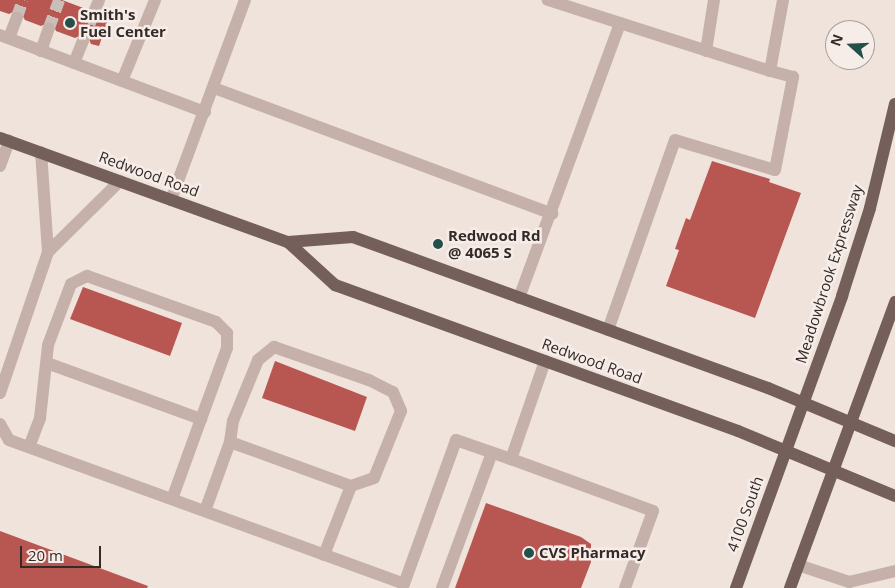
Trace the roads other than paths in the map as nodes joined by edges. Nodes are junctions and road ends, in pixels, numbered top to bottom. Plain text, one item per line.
1 (155, 0) edge
2 (245, 0) edge
3 (548, 0) edge
4 (714, 0) edge
5 (783, 0) edge
6 (17, 17) tunnel mouth
7 (620, 23) junction
8 (49, 28) tunnel mouth
9 (4, 37) edge
10 (83, 41) tunnel mouth
11 (41, 50) junction
12 (706, 51) junction
13 (74, 63) junction
14 (770, 71) junction
15 (122, 80) junction
16 (214, 88) junction
17 (895, 104) edge
18 (205, 112) junction
19 (4, 139) edge
20 (41, 152) junction
21 (0, 166) edge
22 (120, 181) junction
23 (172, 200) junction
24 (552, 214) junction
25 (288, 242) junction
26 (48, 252) junction
27 (519, 298) junction
28 (895, 302) edge
29 (893, 317) edge
30 (608, 330) junction
31 (545, 361) junction
32 (47, 363) junction
33 (0, 393) edge
34 (801, 405) junction
35 (201, 418) junction
36 (0, 424) edge
37 (850, 424) junction
38 (895, 441) edge
39 (230, 442) junction
40 (29, 447) junction
41 (784, 451) junction
42 (492, 452) junction
43 (511, 459) junction
44 (833, 472) junction
45 (351, 486) junction
46 (895, 496) edge
47 (172, 499) junction
48 (204, 511) junction
49 (324, 555) junction
50 (798, 565) junction
51 (895, 571) edge
52 (848, 585) edge
53 (404, 586) edge
54 (442, 588) edge
55 (625, 588) edge
56 (736, 588) edge
57 (790, 588) edge

1 - 15 lane
2 - 16 lane
3 - 7 lane
4 - 12 lane
5 - 14 lane
6 - 9 lane
7 - 12 lane
7 - 24 lane
8 - 11 lane
9 - 11 lane
10 - 13 lane
11 - 13 lane
12 - 14 lane
13 - 15 lane
14 - 30 lane
15 - 18 lane
16 - 18 lane
16 - 24 lane
17 - 34 main road, Meadowbrook Expressway
18 - 23 lane
19 - 20 main road, Redwood Road
19 - 21 lane
20 - 22 main road, Redwood Road
20 - 26 lane
22 - 23 main road, Redwood Road
22 - 26 lane
23 - 25 main road, Redwood Road
24 - 27 lane
25 - 27 main road, Redwood Road
25 - 31 main road, Redwood Road
26 - 33 lane
27 - 30 main road, Redwood Road
28 - 29 main road
29 - 37 main road
30 - 34 main road, Redwood Road
31 - 41 main road, Redwood Road
31 - 43 lane
32 - 35 lane
32 - 35 lane
32 - 40 lane
34 - 37 main road, Redwood Road
34 - 41 main road, Meadowbrook Expressway
35 - 47 lane
36 - 40 lane
37 - 38 main road, Redwood Road
37 - 44 main road
39 - 45 lane
39 - 45 lane
39 - 48 lane
40 - 47 lane
41 - 44 main road, Redwood Road
41 - 56 main road, 4100 South
42 - 43 lane
42 - 53 lane
42 - 54 lane
43 - 55 lane
44 - 46 main road, Redwood Road
44 - 50 main road
45 - 49 lane
47 - 48 lane
48 - 49 lane
49 - 53 lane
50 - 52 lane
50 - 57 main road
51 - 52 lane

